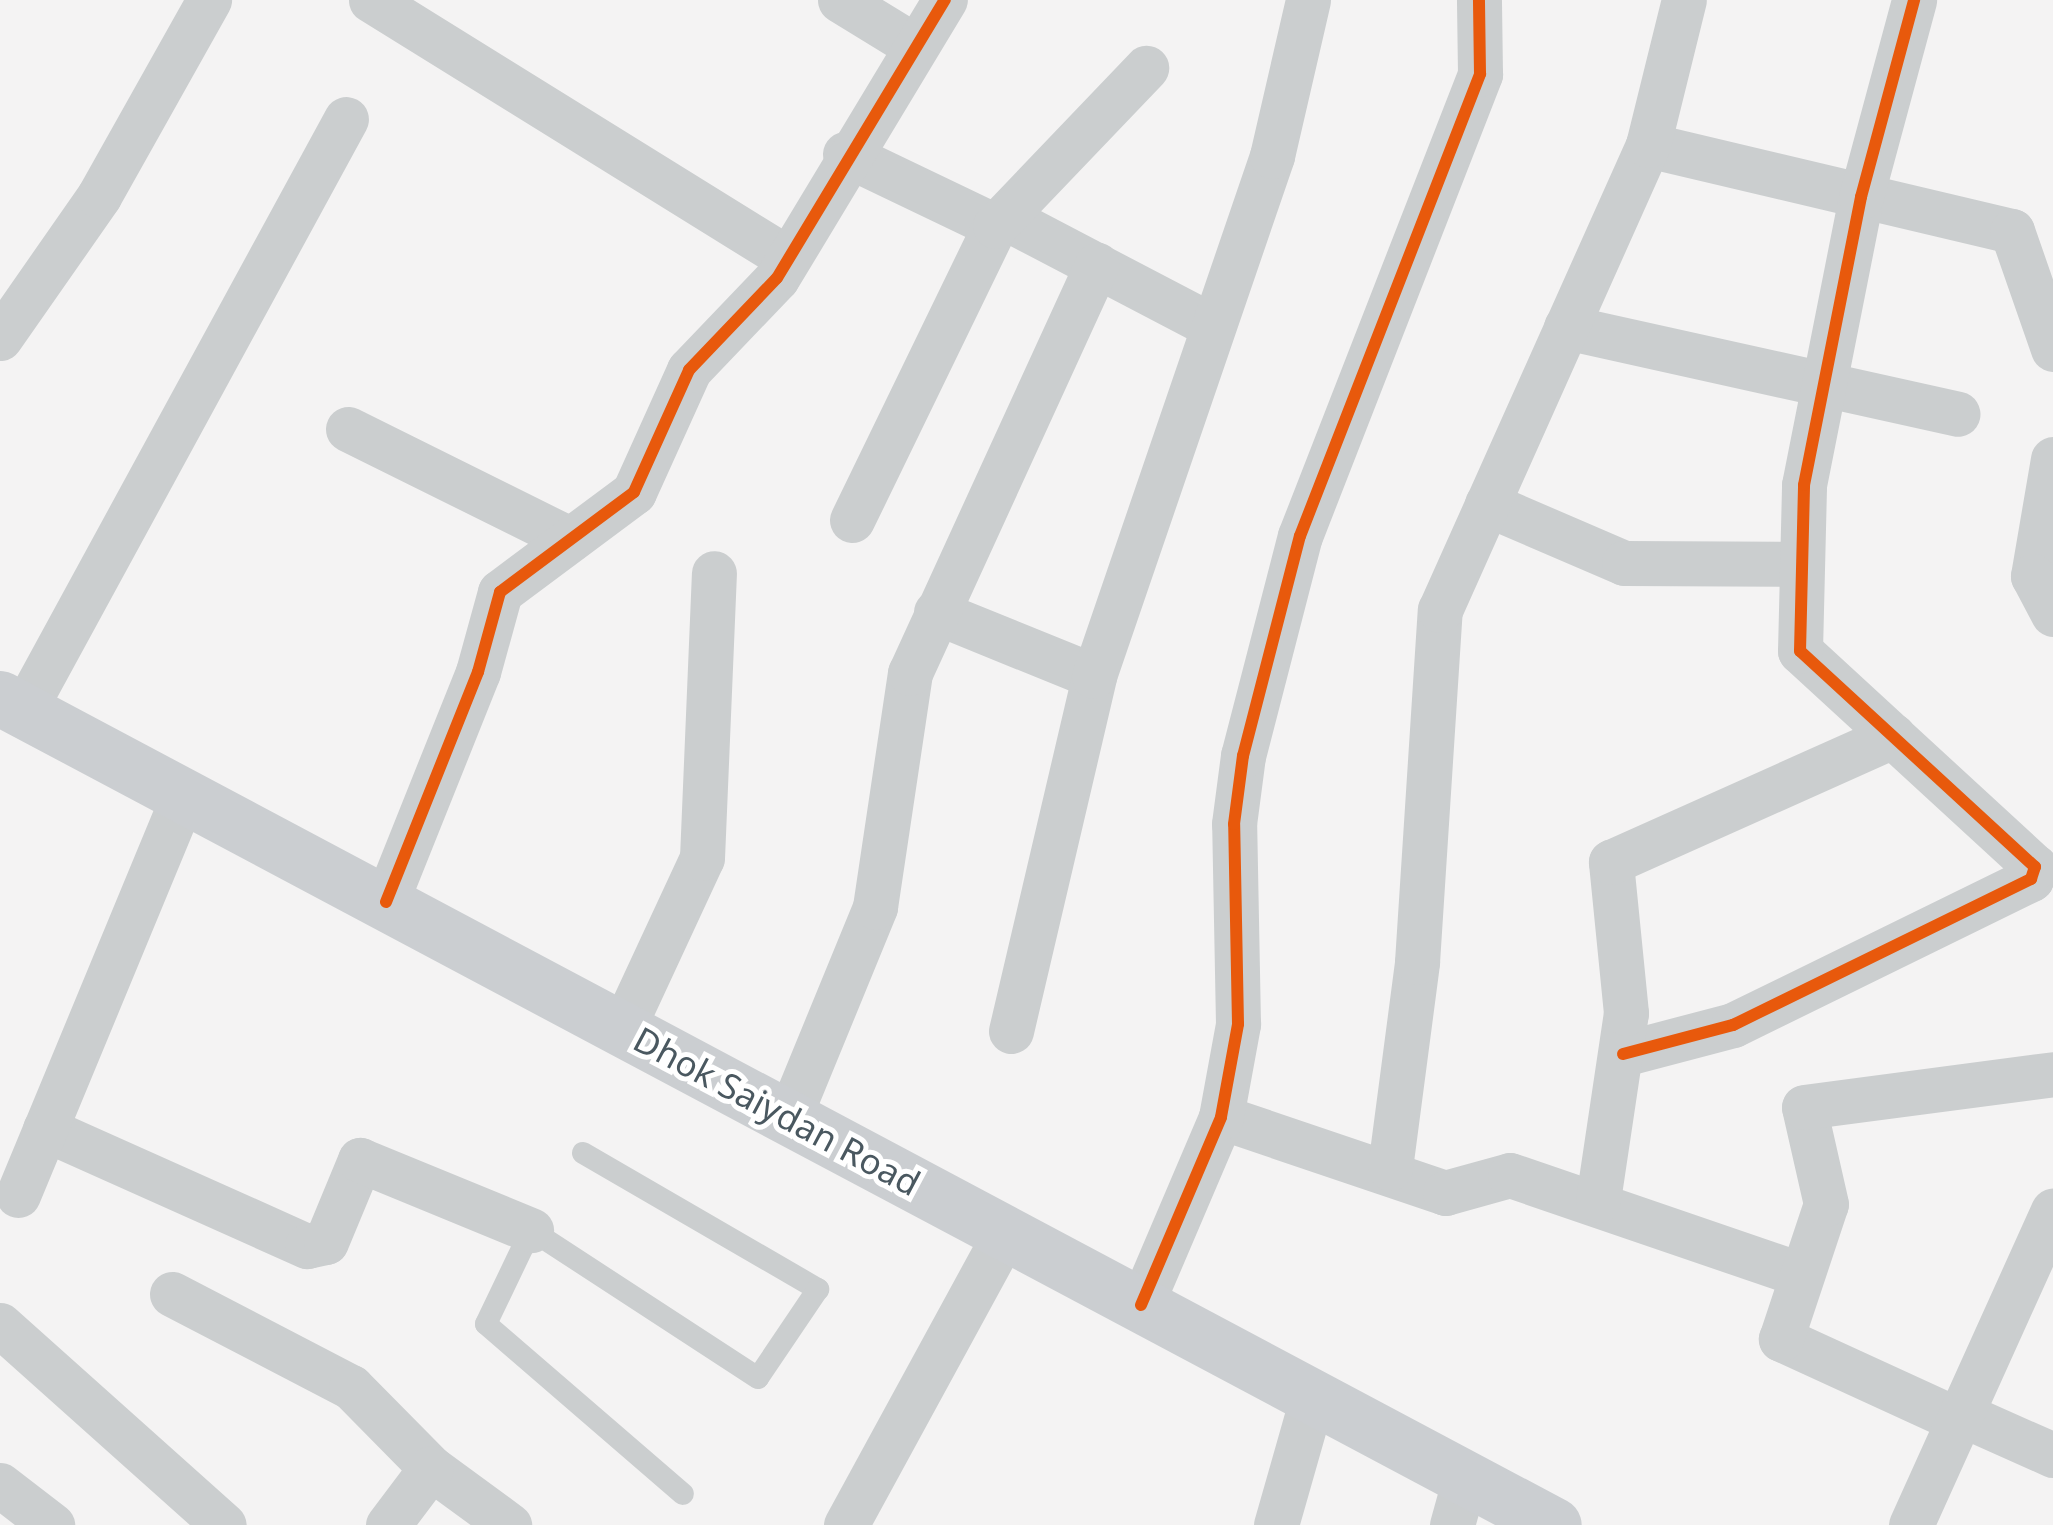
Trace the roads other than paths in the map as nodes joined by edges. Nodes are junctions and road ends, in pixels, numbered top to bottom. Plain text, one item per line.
1 (209, 0) edge
2 (371, 0) edge
3 (840, 0) edge
4 (945, 0) edge
5 (1308, 0) edge
6 (1479, 0) edge
7 (1684, 0) edge
8 (1914, 0) edge
9 (915, 46) junction
10 (1146, 68) dead end
11 (346, 119) dead end
12 (1648, 145) junction
13 (844, 154) junction
14 (1861, 197) junction
15 (999, 221) junction
16 (788, 258) junction
17 (1096, 265) junction
18 (1211, 324) junction
19 (1566, 327) junction
20 (0, 338) edge
21 (2053, 348) edge
22 (1822, 388) junction
23 (1956, 414) dead end
24 (348, 430) dead end
25 (2053, 459) edge
26 (1488, 504) junction
27 (852, 520) dead end
28 (570, 538) junction
29 (1802, 564) junction
30 (714, 573) dead end
31 (936, 612) junction
32 (2053, 614) edge
33 (1094, 676) junction
34 (12, 704) edge
35 (1893, 736) junction
36 (184, 795) junction
37 (386, 902) junction
38 (623, 1028) junction
39 (1011, 1032) dead end
40 (1623, 1054) junction
41 (2053, 1074) edge
42 (788, 1117) junction
43 (1221, 1117) junction
44 (45, 1129) junction
45 (582, 1153) dead end
46 (1390, 1168) junction
47 (18, 1195) dead end
48 (1598, 1200) junction
49 (2053, 1211) edge
50 (531, 1230) junction
51 (1006, 1232) junction
52 (1798, 1274) junction
53 (172, 1294) dead end
54 (1141, 1305) junction
55 (0, 1325) edge
56 (1312, 1400) junction
57 (1960, 1417) junction
58 (2053, 1455) edge
59 (432, 1468) junction
60 (0, 1485) edge
61 (683, 1494) dead end
62 (1459, 1502) edge
63 (52, 1525) edge
64 (224, 1525) edge
65 (388, 1525) edge
66 (509, 1525) edge
67 (846, 1525) edge
68 (1276, 1525) edge
69 (1554, 1525) edge
70 (1911, 1525) edge

1 - 20 street
2 - 16 street
3 - 9 street
4 - 9 street
5 - 18 street
6 - 43 street
7 - 12 street
8 - 14 street
9 - 13 street
10 - 15 street
11 - 34 street
12 - 14 street
12 - 19 street
13 - 15 street
13 - 16 street
14 - 21 street
14 - 22 street
15 - 17 street
15 - 27 street
16 - 28 street
17 - 18 street
17 - 31 street
18 - 33 street
19 - 22 street
19 - 26 street
22 - 23 street
22 - 29 street
24 - 28 street
25 - 32 street
26 - 29 street
26 - 46 street
28 - 37 street
29 - 35 street
30 - 38 street
31 - 33 street
31 - 42 street
33 - 39 street
34 - 36 main road, Dhok Saiydan Road
35 - 40 street
35 - 40 street
36 - 37 main road, Dhok Saiydan Road
36 - 44 street
37 - 38 main road, Dhok Saiydan Road
38 - 42 main road, Dhok Saiydan Road
40 - 48 street
41 - 52 street
42 - 51 main road, Dhok Saiydan Road
43 - 46 street
43 - 54 street
44 - 47 street
44 - 50 street
45 - 50 lane
46 - 48 street
48 - 52 street
49 - 57 street
50 - 61 lane
51 - 54 main road, Dhok Saiydan Road
51 - 67 street
52 - 57 street
53 - 59 street
54 - 56 main road, Dhok Saiydan Road
55 - 64 street
56 - 62 main road, Dhok Saiydan Road
56 - 68 street
57 - 58 street
57 - 70 street
59 - 65 street
59 - 66 street
60 - 63 street
62 - 69 main road, Dhok Saiydan Road

